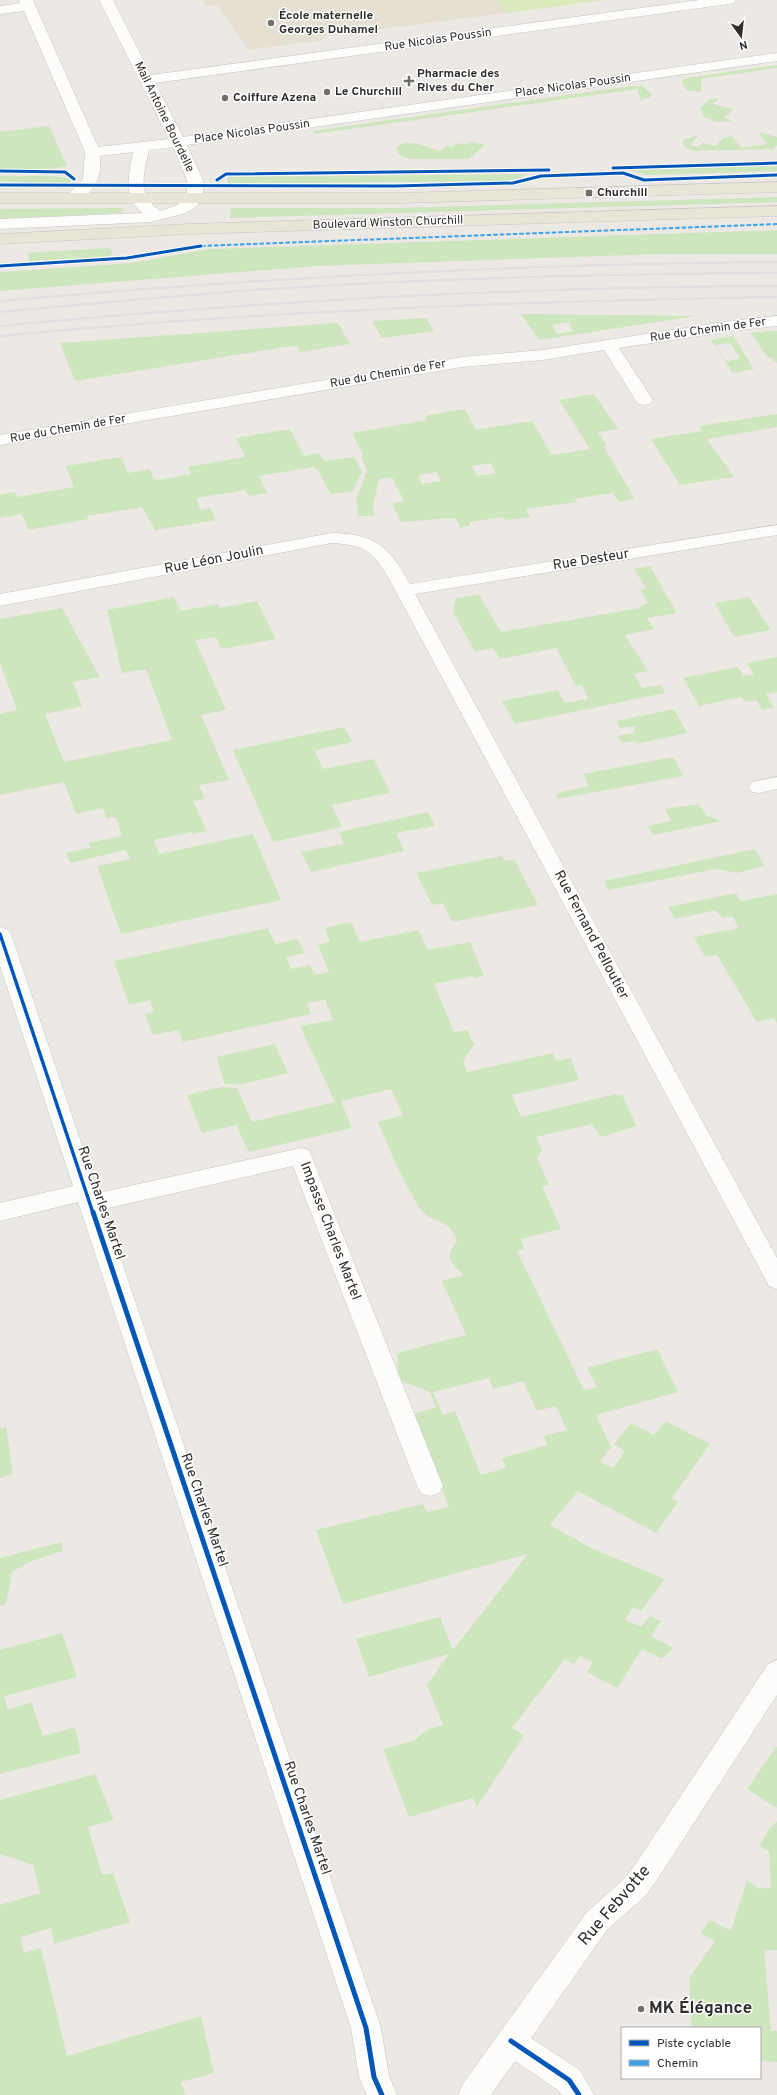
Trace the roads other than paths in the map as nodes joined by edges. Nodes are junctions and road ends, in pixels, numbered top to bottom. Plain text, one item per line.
1 (106, 0) edge
2 (729, 0) edge
3 (27, 3) edge
4 (0, 10) edge
5 (777, 57) edge
6 (147, 80) junction
7 (178, 142) junction
8 (142, 147) junction
9 (93, 152) junction
10 (777, 188) edge
11 (0, 198) edge
12 (72, 198) junction
13 (139, 199) junction
14 (195, 199) junction
15 (777, 211) edge
16 (158, 216) junction
17 (0, 224) edge
18 (189, 229) junction
19 (0, 239) edge
20 (777, 322) edge
21 (609, 345) junction
22 (644, 400) dead end
23 (0, 440) edge
24 (777, 530) edge
25 (404, 590) junction
26 (0, 600) edge
27 (0, 934) edge
28 (87, 1198) junction
29 (0, 1212) edge
30 (777, 1280) edge
31 (430, 1486) dead end
32 (777, 1672) edge
33 (511, 2041) junction
34 (382, 2095) edge
35 (473, 2095) edge
36 (579, 2095) edge

1 - 6 street, Mail Antoine Bourdelle
2 - 6 street, Rue Nicolas Poussin
3 - 4 street
3 - 9 street
5 - 7 street, Place Nicolas Poussin
6 - 7 street, Mail Antoine Bourdelle
7 - 8 street, Place Nicolas Poussin
7 - 14 street, Mail Antoine Bourdelle
8 - 9 street, Place Nicolas Poussin
8 - 13 street
9 - 12 street
10 - 14 main road, Boulevard Winston Churchill
11 - 12 main road, Boulevard Winston Churchill
12 - 13 main road, Boulevard Winston Churchill
13 - 14 main road, Boulevard Winston Churchill
13 - 16 street
14 - 16 street
15 - 18 main road, Boulevard Winston Churchill
16 - 17 street
16 - 18 street
18 - 19 main road, Boulevard Winston Churchill
20 - 21 street, Rue du Chemin de Fer
21 - 22 street
21 - 23 street, Rue du Chemin de Fer
24 - 25 street, Rue Desteur
25 - 26 street, Rue Léon Joulin
25 - 30 street, Rue Fernand Pelloutier
27 - 28 street, Rue Charles Martel
28 - 29 street
28 - 31 street, Impasse Charles Martel
28 - 34 street, Rue Charles Martel
32 - 33 street, Rue Febvotte
33 - 35 street, Rue Febvotte
33 - 36 street

